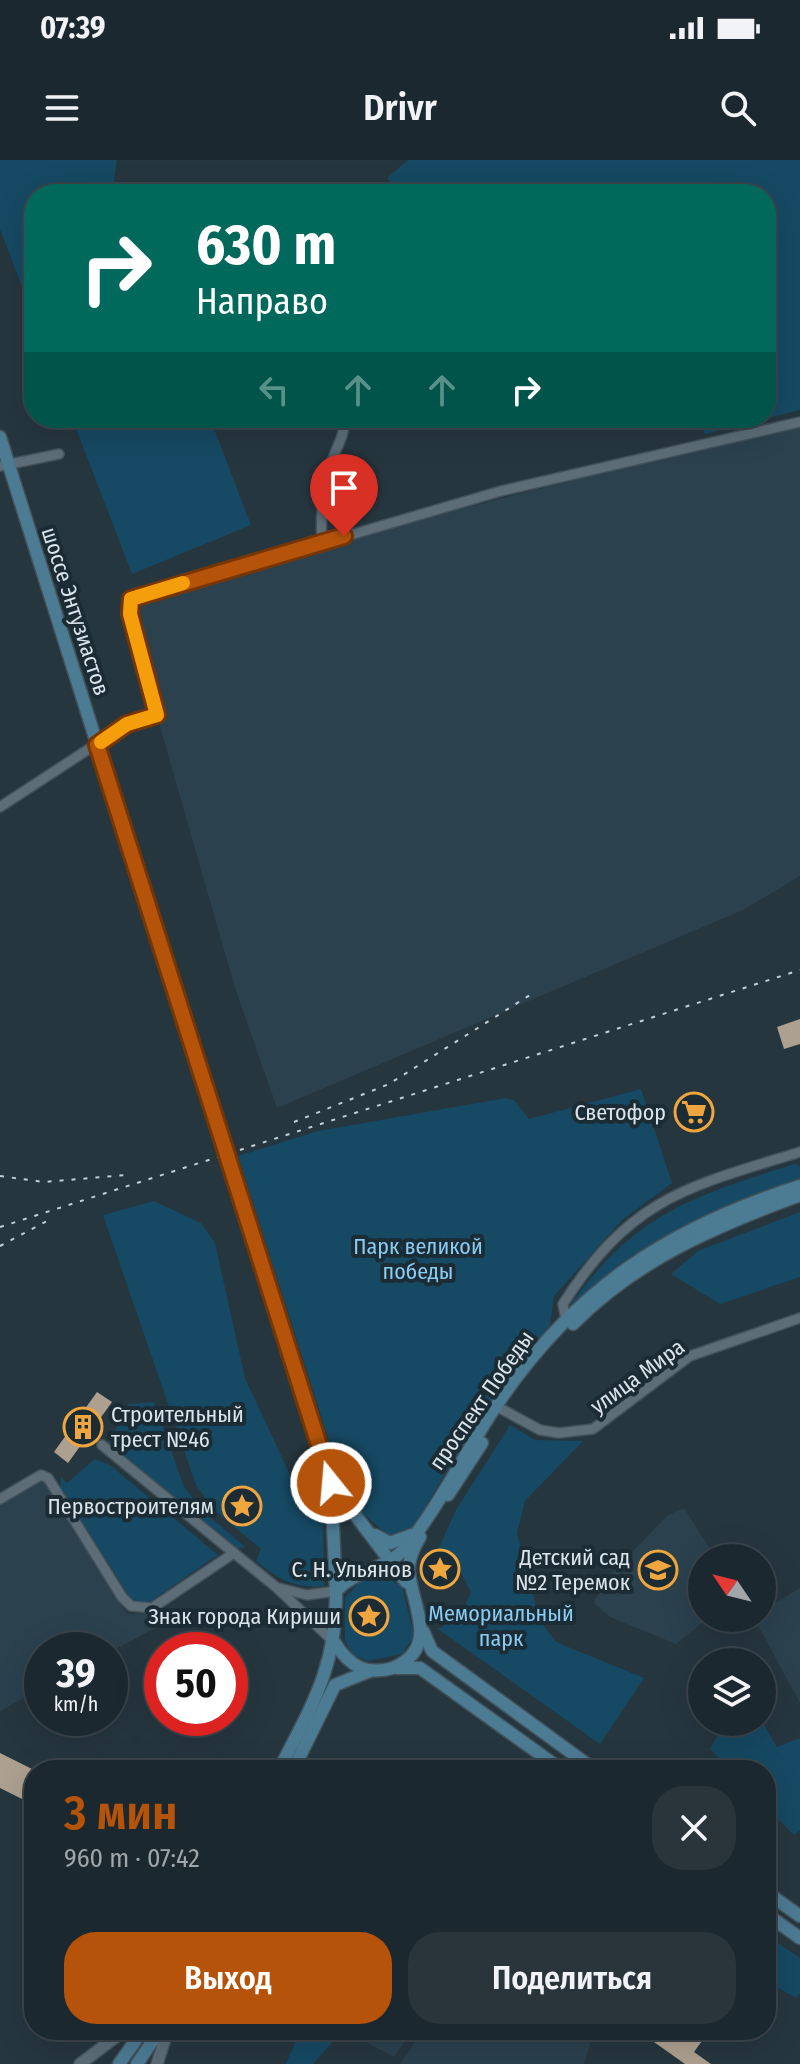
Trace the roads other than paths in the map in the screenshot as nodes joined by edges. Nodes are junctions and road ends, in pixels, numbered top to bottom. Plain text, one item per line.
1 (800, 422) edge
2 (342, 428) edge
3 (774, 428) edge
4 (776, 428) edge
5 (0, 437) edge
6 (59, 454) dead end
7 (4, 465) edge
8 (322, 542) junction
9 (97, 745) junction
10 (0, 807) edge
11 (800, 1152) edge
12 (800, 1186) edge
13 (800, 1195) edge
14 (800, 1318) edge
15 (566, 1320) junction
16 (499, 1408) junction
17 (102, 1445) dead end
18 (331, 1483) junction
19 (0, 1499) edge
20 (366, 1529) junction
21 (418, 1536) junction
22 (234, 1553) junction
23 (389, 1560) junction
24 (376, 1568) junction
25 (406, 1582) junction
26 (276, 1587) junction
27 (336, 1591) junction
28 (416, 1599) junction
29 (422, 1627) junction
30 (335, 1643) junction
31 (394, 1668) junction
32 (371, 1670) junction
33 (284, 1760) edge
34 (298, 1760) edge
35 (548, 1760) edge
36 (581, 1760) edge
37 (776, 1899) edge
38 (800, 1916) edge
39 (776, 1921) edge
40 (800, 1938) edge
41 (112, 2040) edge
42 (136, 2040) edge
43 (153, 2040) edge
44 (165, 2040) edge
45 (80, 2064) edge
46 (119, 2064) edge
47 (137, 2064) edge
48 (157, 2064) edge

1 - 4 street
2 - 8 street
3 - 8 street
5 - 7 main road, шоссе Энтузиастов
6 - 7 street
7 - 9 main road, шоссе Энтузиастов
8 - 9 street
9 - 10 street
9 - 18 main road, шоссе Энтузиастов, bridge
11 - 15 street
12 - 15 main road, проспект Победы
13 - 16 main road, проспект Победы
14 - 16 street, улица Мира
15 - 16 main road, проспект Победы
16 - 21 main road, проспект Победы
17 - 22 street
18 - 20 main road
18 - 27 main road
19 - 22 street
20 - 21 main road
20 - 23 main road
21 - 23 main road
21 - 28 main road
22 - 26 street
23 - 24 main road
23 - 25 main road
24 - 25 main road
24 - 27 main road
25 - 28 main road
26 - 27 street
26 - 30 street
27 - 30 main road
28 - 29 main road
29 - 31 main road
29 - 36 main road
30 - 32 main road
30 - 33 main road
31 - 32 main road
31 - 35 main road
32 - 34 main road
37 - 38 main road
39 - 40 main road
41 - 45 street
42 - 46 main road
43 - 47 main road
44 - 48 street

